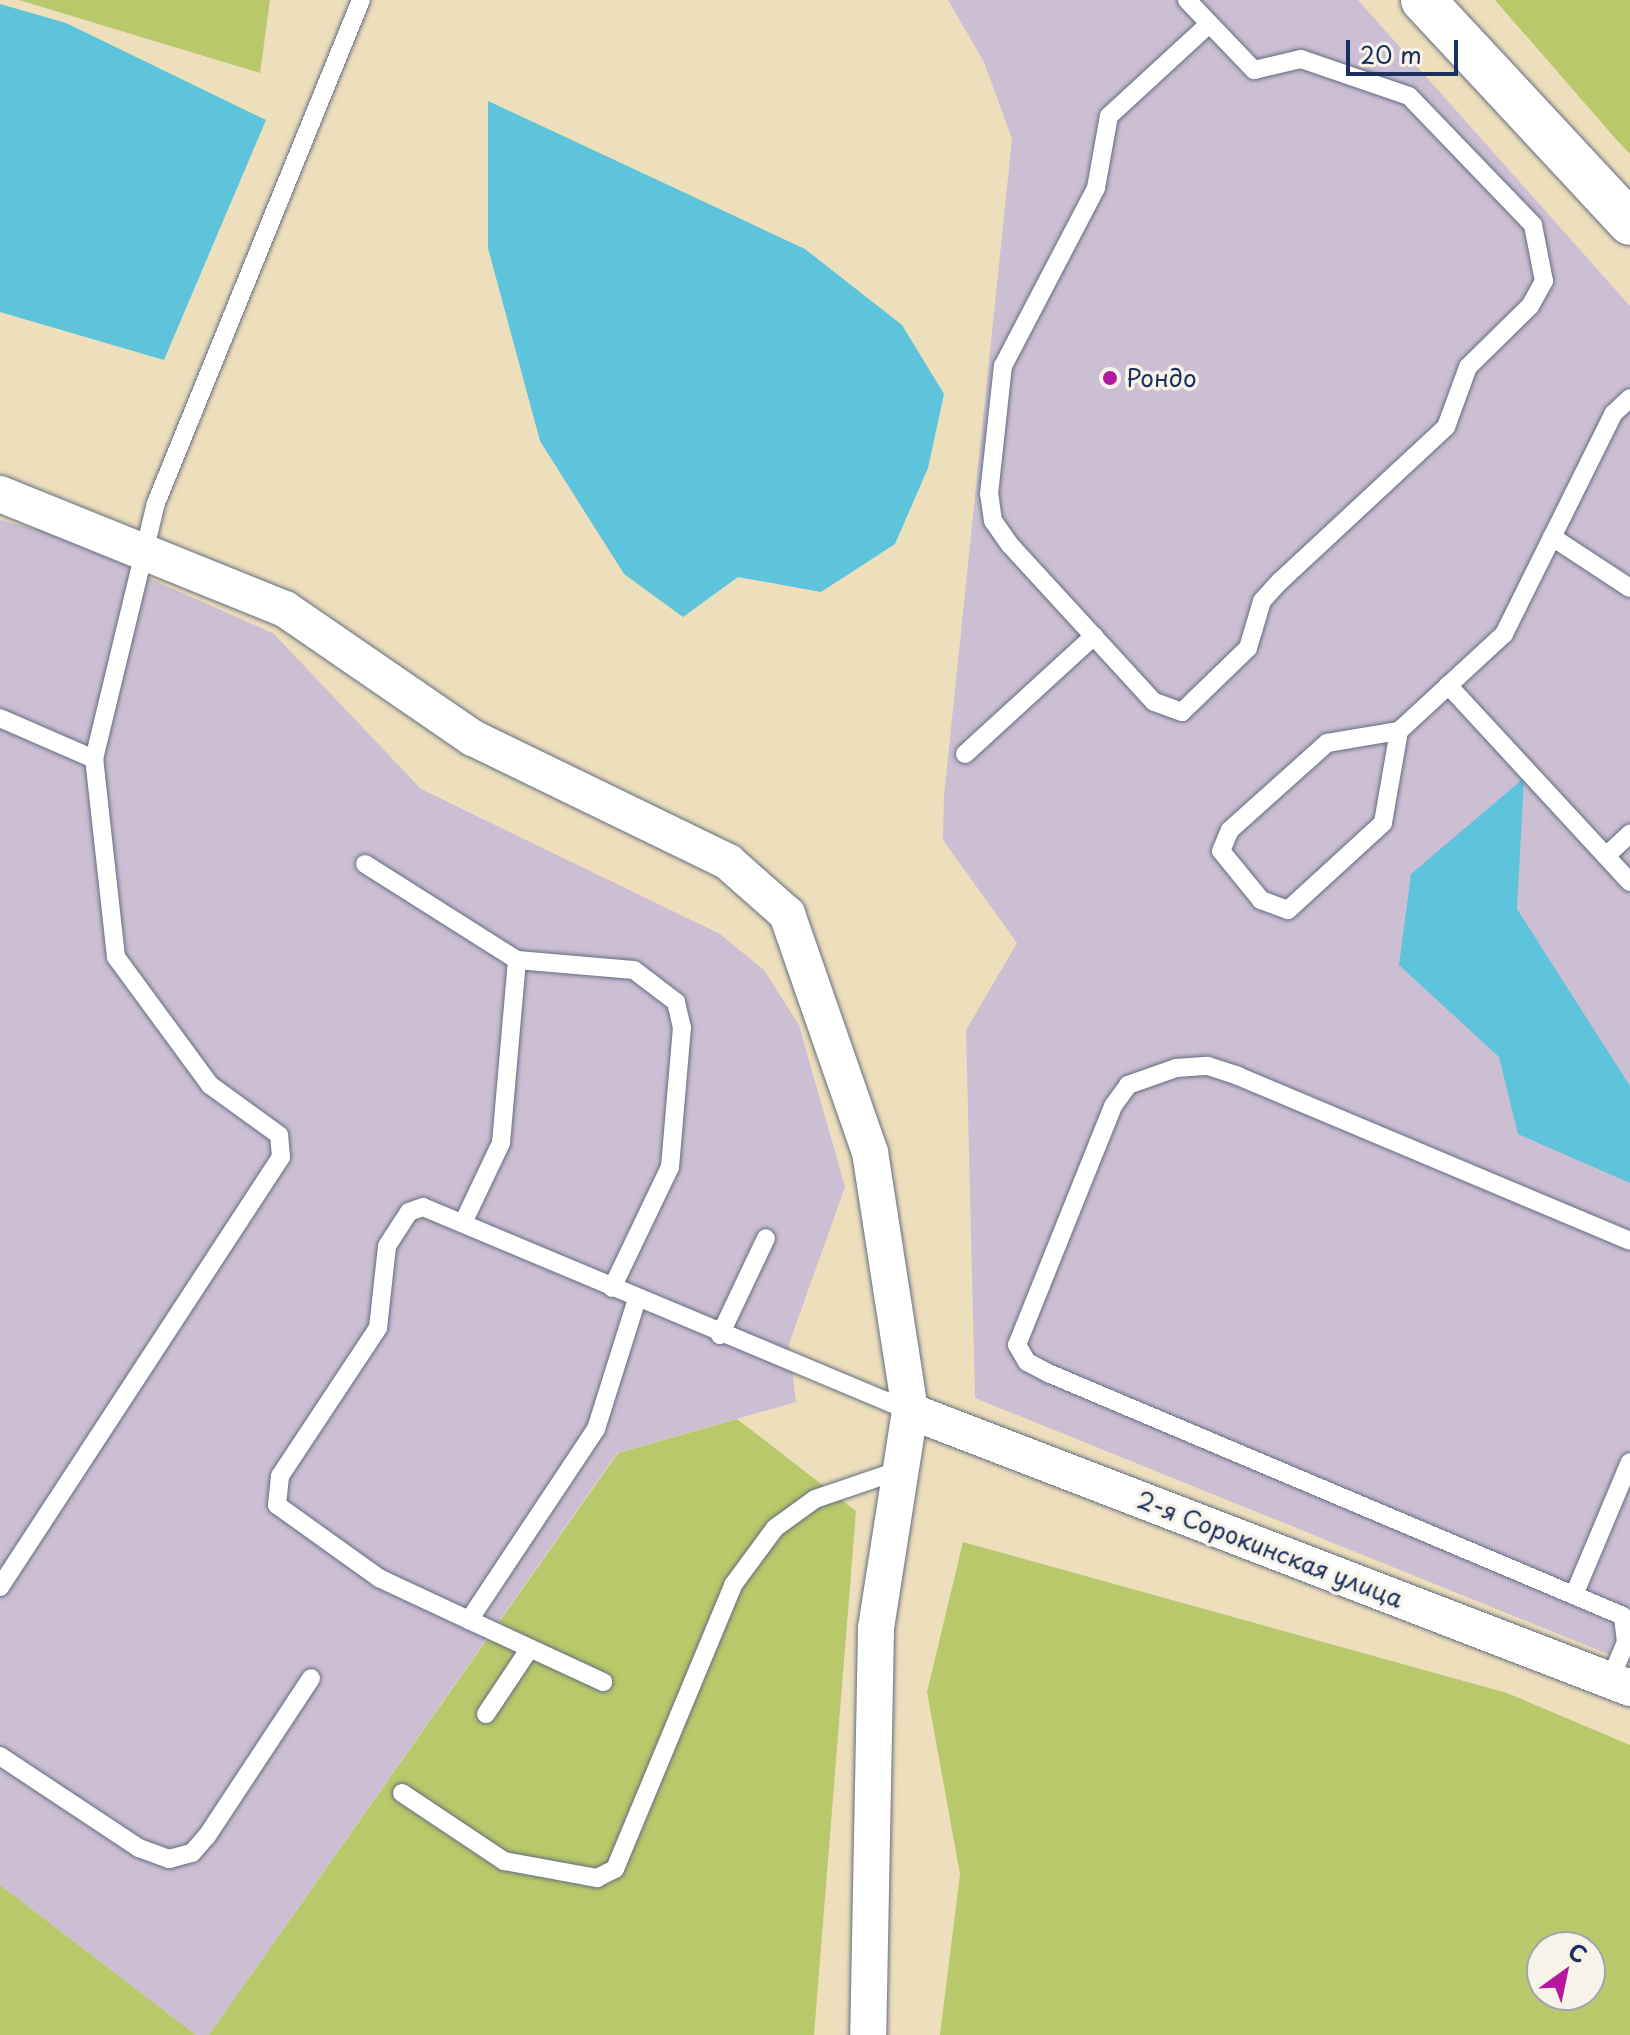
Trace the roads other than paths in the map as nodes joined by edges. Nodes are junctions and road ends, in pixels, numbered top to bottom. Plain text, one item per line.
1 (361, 0) edge
2 (1187, 0) edge
3 (1423, 0) edge
4 (1209, 24) junction
5 (1630, 223) edge
6 (1630, 398) edge
7 (0, 494) edge
8 (1552, 537) junction
9 (142, 545) junction
10 (1630, 588) edge
11 (1094, 636) junction
12 (1448, 685) junction
13 (0, 718) edge
14 (1399, 731) junction
15 (965, 754) dead end
16 (94, 759) junction
17 (1630, 834) edge
18 (1606, 856) junction
19 (365, 864) dead end
20 (1630, 882) edge
21 (517, 960) junction
22 (463, 1223) junction
23 (766, 1238) dead end
24 (1630, 1241) edge
25 (612, 1288) junction
26 (637, 1299) junction
27 (720, 1335) junction
28 (910, 1411) junction
29 (1630, 1462) edge
30 (903, 1469) junction
31 (0, 1587) edge
32 (1574, 1595) junction
33 (1626, 1607) edge
34 (469, 1620) junction
35 (530, 1648) junction
36 (311, 1678) dead end
37 (603, 1682) dead end
38 (1620, 1684) edge
39 (486, 1714) dead end
40 (0, 1756) edge
41 (402, 1793) dead end
42 (868, 2035) edge

1 - 9 lane
2 - 4 lane
3 - 5 street
4 - 11 lane
4 - 11 lane
6 - 8 lane
7 - 9 street
8 - 10 lane
8 - 12 lane
9 - 16 lane
9 - 28 street
11 - 15 lane
12 - 14 lane
12 - 18 lane
13 - 16 lane
14 - 14 lane
16 - 31 lane
17 - 18 lane
18 - 20 lane
19 - 21 lane
21 - 22 lane
21 - 25 lane
22 - 25 lane
22 - 34 lane
23 - 27 lane
24 - 32 lane
25 - 26 lane
26 - 27 lane
26 - 34 lane
27 - 28 lane
28 - 30 street
28 - 38 street, 2-я Сорокинская улица
29 - 32 lane
30 - 41 lane
30 - 42 street
32 - 33 lane
33 - 38 lane
34 - 35 lane
35 - 37 lane
35 - 39 lane
36 - 40 lane

